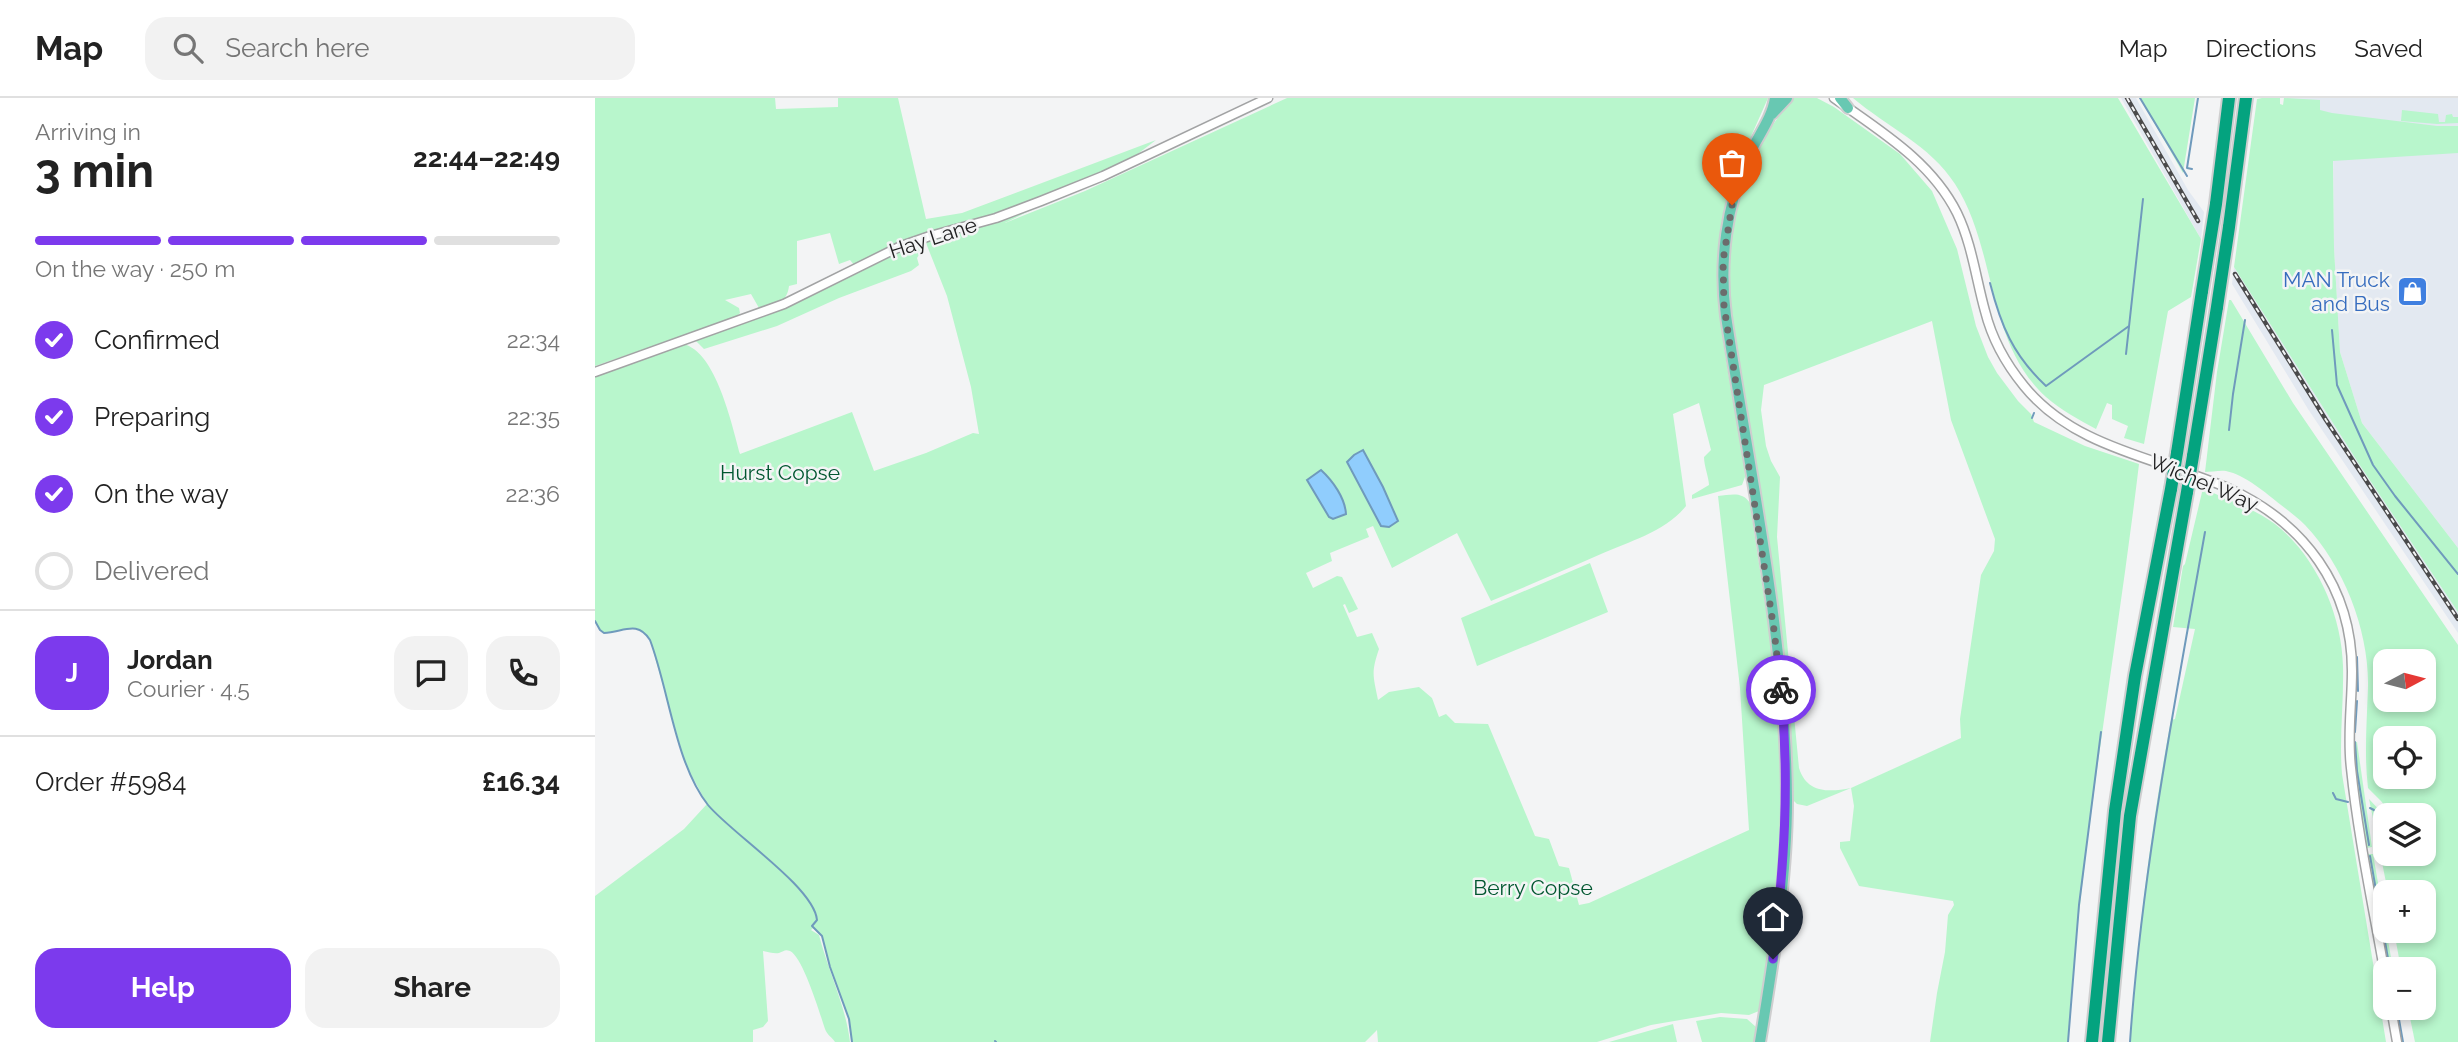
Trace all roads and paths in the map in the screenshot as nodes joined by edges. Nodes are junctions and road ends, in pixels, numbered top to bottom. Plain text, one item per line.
1 (1268, 98) edge
2 (1775, 98) edge
3 (1787, 98) edge
4 (1834, 98) edge
5 (1840, 98) edge
6 (2229, 98) edge
7 (2246, 98) edge
8 (1848, 108) junction
9 (1770, 116) junction
10 (595, 372) edge
11 (2382, 957) edge
12 (2393, 1020) edge
13 (1760, 1042) edge
14 (2092, 1042) edge
15 (2108, 1042) edge
16 (2397, 1042) edge

1 - 10 street, Hay Lane
2 - 9 main road
3 - 9 main road
4 - 8 street, Wichel Way
5 - 8 main road
6 - 14 highway, bridge
7 - 15 highway, bridge
8 - 11 street, Wichel Way
9 - 13 main road
12 - 16 street

